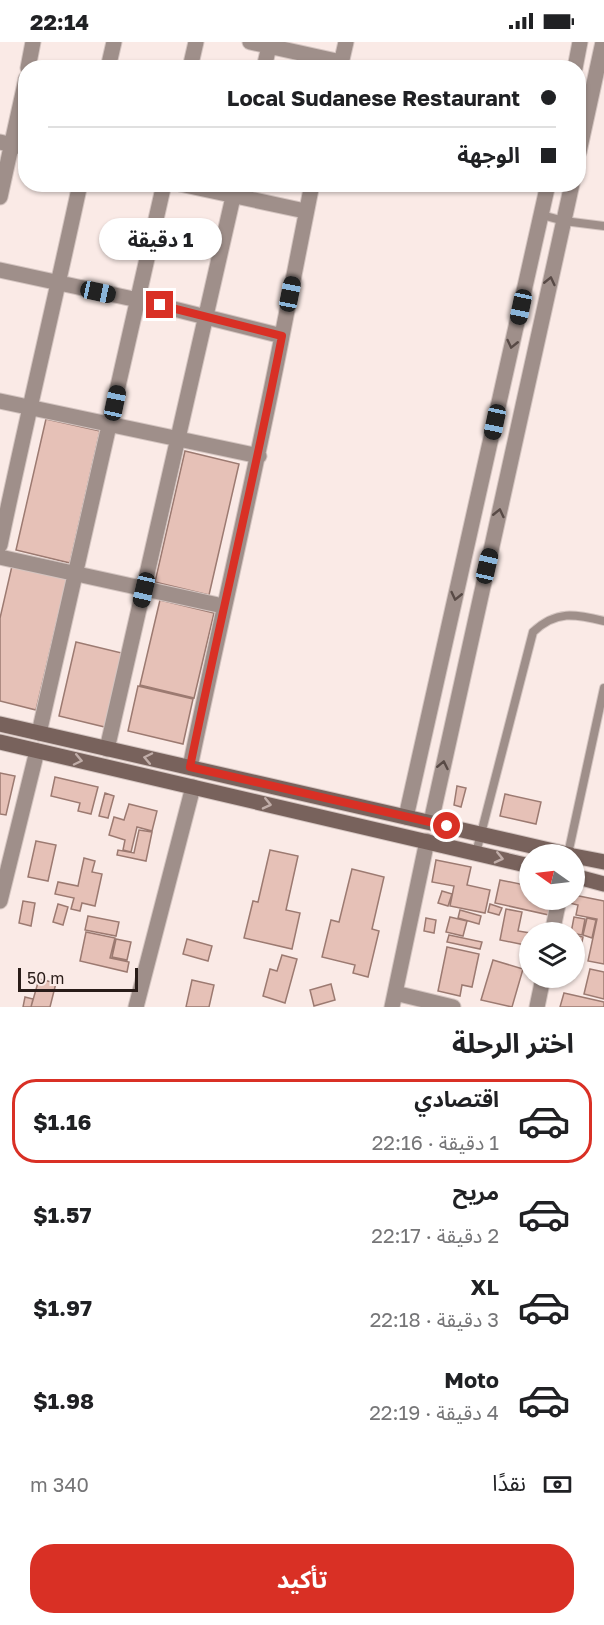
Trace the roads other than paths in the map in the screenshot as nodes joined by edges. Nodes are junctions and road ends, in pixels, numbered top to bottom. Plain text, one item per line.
1 (33, 42) edge
2 (114, 42) edge
3 (196, 42) edge
4 (250, 42) edge
5 (346, 42) edge
6 (580, 42) edge
7 (603, 42) edge
8 (270, 45) edge
9 (30, 60) edge
10 (110, 60) edge
11 (192, 60) edge
12 (266, 60) edge
13 (322, 60) edge
14 (341, 60) edge
15 (577, 60) edge
16 (18, 117) edge
17 (586, 120) edge
18 (12, 145) edge
19 (78, 192) edge
20 (162, 192) edge
21 (234, 192) edge
22 (241, 192) edge
23 (310, 192) edge
24 (546, 192) edge
25 (570, 192) edge
26 (0, 196) edge
27 (305, 211) junction
28 (542, 215) junction
29 (564, 221) junction
30 (604, 226) edge
31 (0, 270) edge
32 (59, 284) junction
33 (138, 300) junction
34 (205, 316) junction
35 (282, 336) junction
36 (0, 401) edge
37 (29, 407) junction
38 (111, 424) junction
39 (179, 438) junction
40 (259, 456) junction
41 (469, 537) junction
42 (492, 542) junction
43 (0, 545) edge
44 (0, 557) edge
45 (75, 573) junction
46 (144, 590) junction
47 (224, 606) junction
48 (604, 621) edge
49 (604, 688) edge
50 (0, 724) edge
51 (39, 733) junction
52 (0, 742) edge
53 (107, 750) junction
54 (37, 751) junction
55 (190, 767) junction
56 (193, 787) junction
57 (406, 816) junction
58 (431, 822) junction
59 (481, 834) junction
60 (427, 841) junction
61 (523, 844) edge
62 (572, 844) edge
63 (476, 853) junction
64 (585, 858) edge
65 (604, 862) edge
66 (519, 863) edge
67 (585, 879) edge
68 (604, 884) edge
69 (0, 901) edge
70 (541, 988) edge
71 (393, 1000) edge
72 (136, 1007) edge
73 (453, 1007) edge
74 (537, 1007) edge

1 - 9 street
2 - 10 street
3 - 11 street
4 - 8 street
5 - 14 street
6 - 15 street
7 - 17 street
8 - 12 street
8 - 13 street
16 - 18 street
18 - 26 street
19 - 32 street
20 - 33 street
21 - 34 street
22 - 27 street
23 - 27 street
24 - 28 street
25 - 29 street
27 - 35 street
28 - 29 lane
28 -> 41 street
29 - 30 lane
42 -> 29 street
31 - 32 street
32 - 33 street
32 - 37 street
33 - 34 street
33 - 38 street
34 - 35 street
34 - 39 street
35 - 40 street
36 - 37 street
37 - 38 street
37 - 43 street
38 - 39 street
38 - 45 street
39 - 40 street
39 - 46 street
40 - 47 street
41 - 42 street
41 -> 57 street
58 -> 42 street
44 - 45 street
45 - 46 street
45 - 51 street
46 - 47 street
46 - 53 street
47 - 55 street
48 - 59 lane
49 - 62 lane
50 - 51 street
51 - 53 street
52 - 54 street
55 -> 53 street
54 -> 56 street
54 - 69 street
55 - 57 street
56 -> 60 street
56 - 72 street
57 - 58 street
58 - 59 street
59 - 61 street
59 - 63 lane
60 - 63 street
60 - 71 street
63 -> 66 street
64 - 65 street
67 - 68 street
70 - 74 street
71 - 73 street

